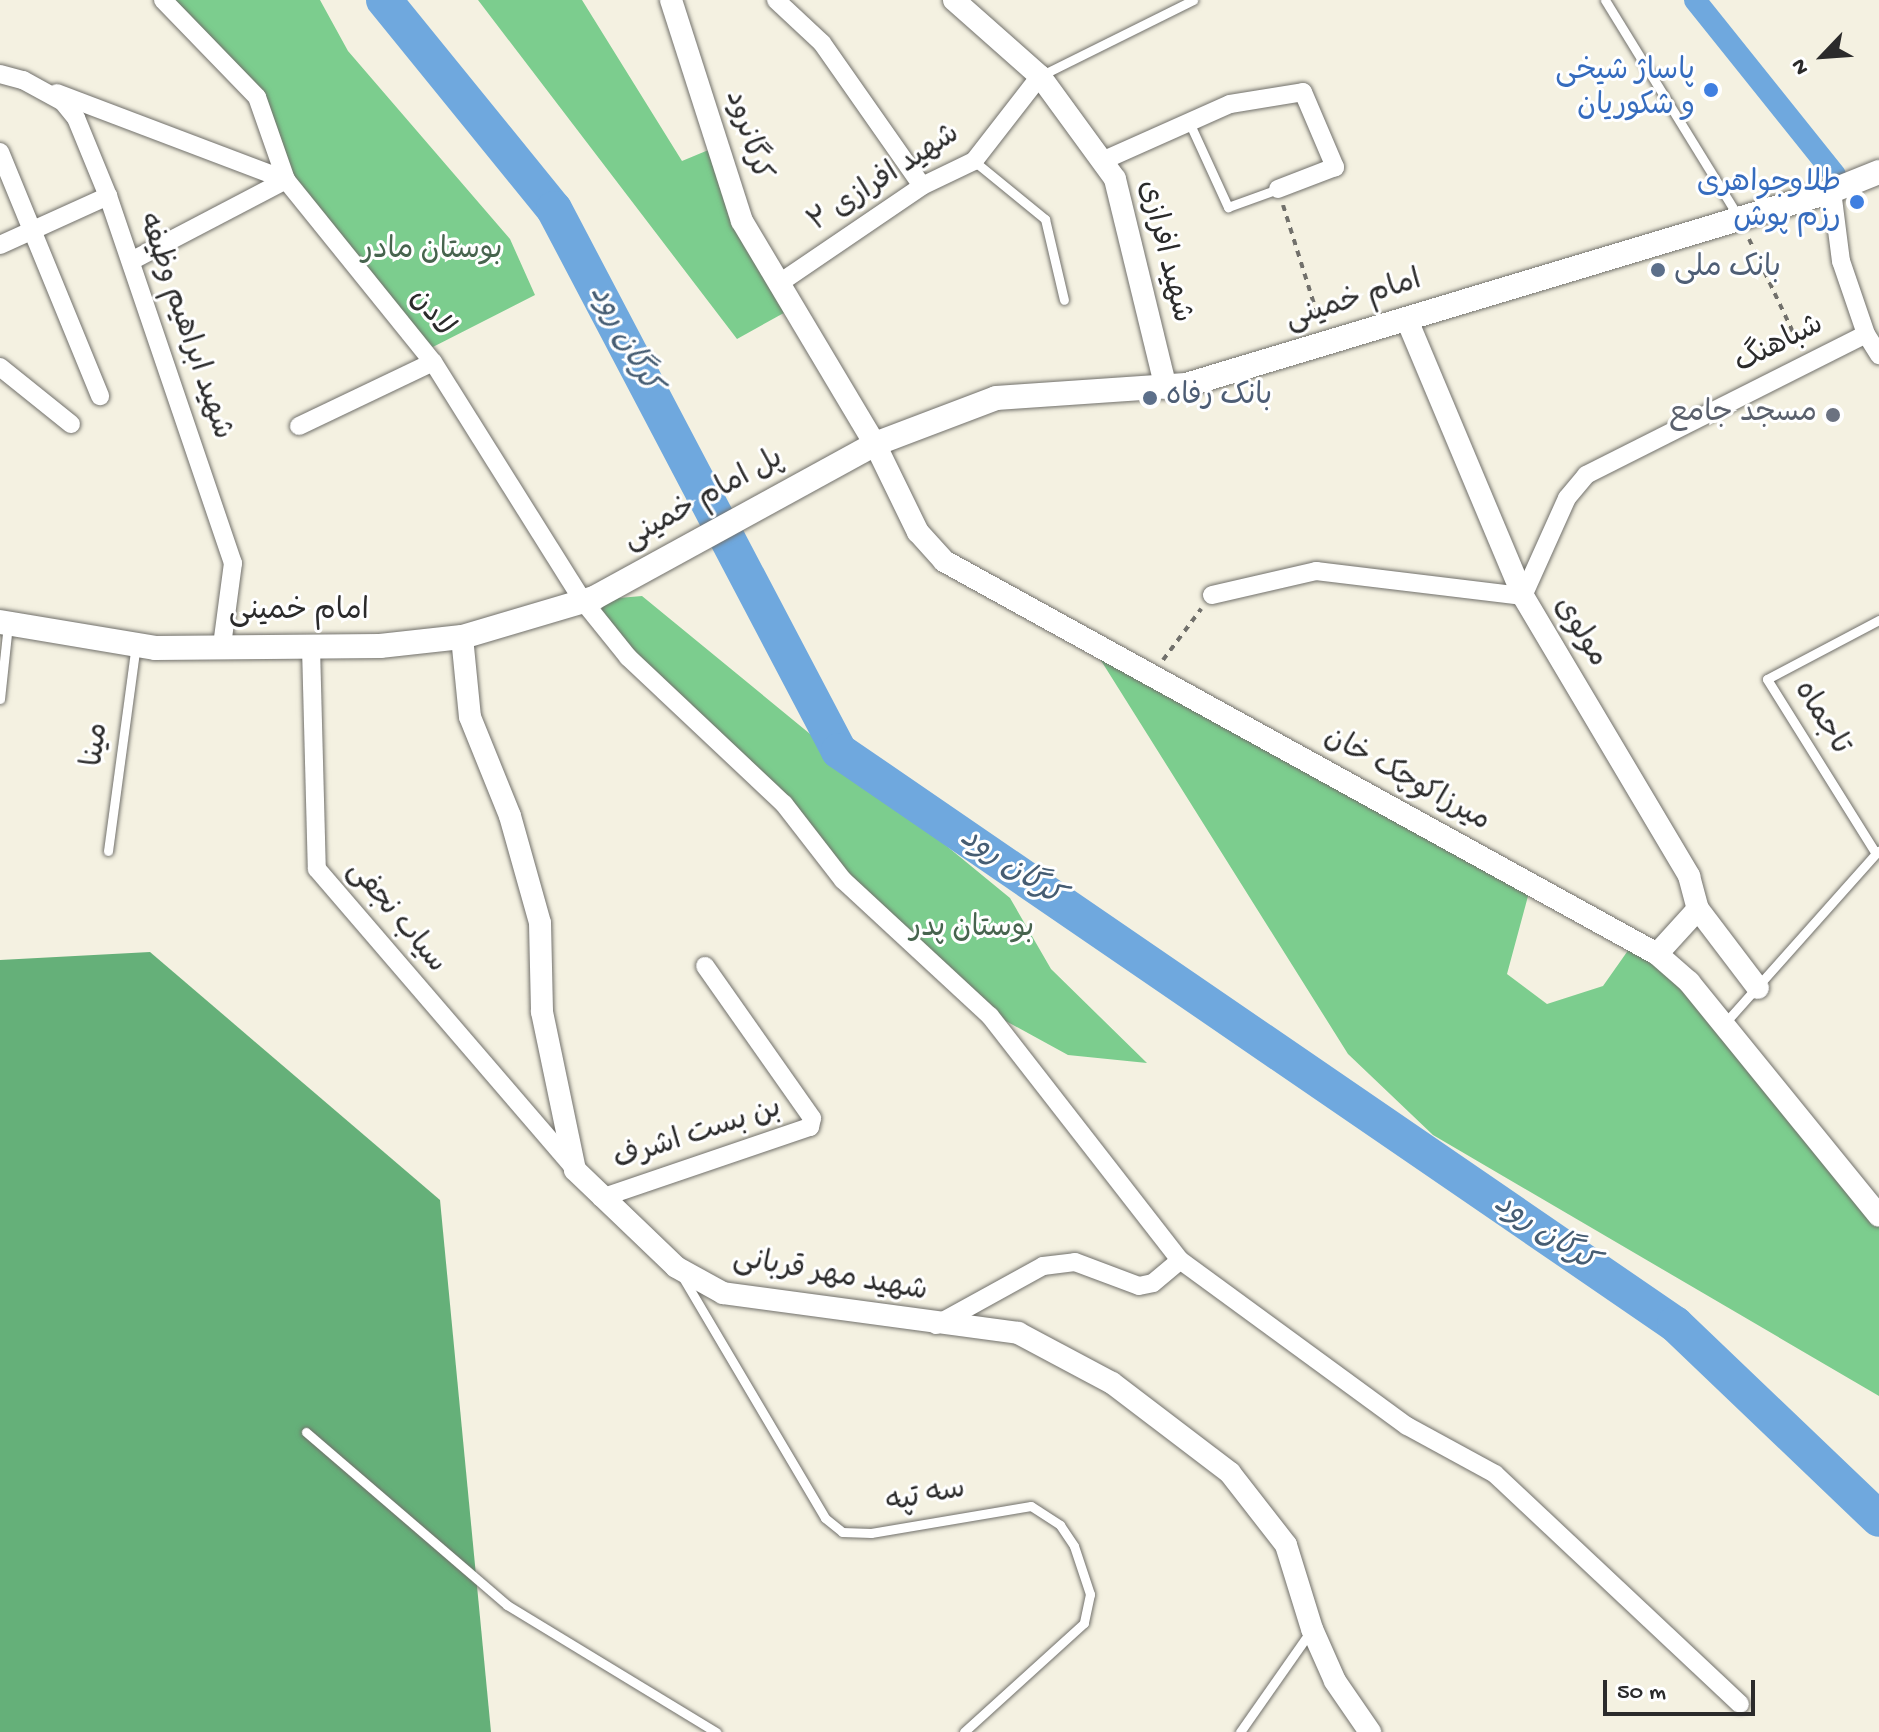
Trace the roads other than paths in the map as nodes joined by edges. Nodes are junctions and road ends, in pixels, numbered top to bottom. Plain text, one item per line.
1 (163, 0) edge
2 (671, 0) edge
3 (776, 0) edge
4 (954, 0) edge
5 (1193, 0) edge
6 (1610, 2) edge
7 (0, 74) edge
8 (1040, 76) junction
9 (23, 80) junction
10 (1189, 122) junction
11 (0, 152) edge
12 (974, 161) junction
13 (1102, 161) junction
14 (1879, 172) edge
15 (286, 180) junction
16 (922, 186) junction
17 (1278, 189) joint
18 (1832, 191) junction
19 (108, 196) junction
20 (1738, 216) junction
21 (32, 231) junction
22 (0, 245) edge
23 (131, 261) junction
24 (781, 282) junction
25 (1064, 300) dead end
26 (1407, 320) junction
27 (1866, 334) junction
28 (1879, 355) edge
29 (433, 362) junction
30 (0, 367) edge
31 (1166, 388) junction
32 (100, 396) dead end
33 (71, 424) dead end
34 (299, 426) dead end
35 (875, 444) junction
36 (844, 460) joint
37 (1212, 595) road end
38 (1523, 596) junction
39 (589, 600) junction
40 (1879, 620) edge
41 (4, 623) edge
42 (462, 637) junction
43 (136, 645) junction
44 (222, 645) junction
45 (311, 647) junction
46 (0, 699) edge
47 (108, 851) dead end
48 (1877, 851) edge
49 (1698, 909) junction
50 (1657, 954) junction
51 (705, 966) dead end
52 (1758, 988) junction
53 (1724, 1024) junction
54 (575, 1170) junction
55 (601, 1198) junction
56 (1879, 1216) edge
57 (1180, 1260) junction
58 (676, 1267) junction
59 (936, 1325) junction
60 (306, 1432) dead end
61 (1312, 1629) junction
62 (1740, 1704) dead end
63 (716, 1732) edge
64 (964, 1732) edge
65 (1240, 1732) edge
66 (1370, 1732) edge

1 - 15 street, لادن
2 - 24 street, کرگانرود
3 - 16 street
4 - 8 street, شهید افرازی
5 - 8 lane
6 - 20 lane
7 - 9 street, شهید ابراهیم وظیفه
8 - 12 street, شهید افرازی ۲
8 - 13 street, شهید افرازی
9 - 15 street
9 - 19 street, شهید ابراهیم وظیفه
10 - 13 street
10 - 17 lane
10 - 17 street
11 - 21 street
12 - 16 street, شهید افرازی ۲
12 - 25 lane
13 - 31 street, شهید افرازی
14 - 18 main road, امام خمینی
15 - 23 street
15 - 29 street, لادن
16 - 24 street, شهید افرازی ۲
18 - 20 main road, امام خمینی
18 - 27 street
19 - 21 street
19 - 23 street, شهید ابراهیم وظیفه
20 - 26 main road, امام خمینی
21 - 22 street
21 - 32 street
23 - 44 street, شهید ابراهیم وظیفه
24 - 35 street, کرگانرود
26 - 31 main road, امام خمینی
26 - 38 street, مولوی
27 - 28 street
27 - 38 street, شباهنگ
29 - 34 street
29 - 39 street, لادن
30 - 33 street
31 - 35 main road, امام خمینی
35 - 36 main road, امام خمینی
35 - 50 street, میرزاکوچک خان
36 - 39 main road, پل امام خمینی
37 - 38 street
38 - 49 street, مولوی
39 - 42 main road, امام خمینی
39 - 57 street, لادن
40 - 48 lane, تاجماه
41 - 43 main road, امام خمینی
41 - 46 lane
42 - 45 main road, امام خمینی
42 - 54 street
43 - 44 main road, امام خمینی
43 - 47 lane, مینا
44 - 45 main road, امام خمینی
45 - 54 street, سیاب نجفی
48 - 52 lane, تاجماه
49 - 50 street
49 - 52 street, مولوی
50 - 53 street, میرزاکوچک خان
51 - 55 street, بن بست اشرف
52 - 53 lane, تاجماه
53 - 56 street, میرزاکوچک خان
54 - 55 street, شهید مهر قربانی
55 - 58 street, شهید مهر قربانی
57 - 59 street
57 - 62 street, لادن
58 - 59 street, شهید مهر قربانی
58 - 64 lane, سه تپه
59 - 61 street, شهید مهر قربانی
60 - 63 lane
61 - 65 lane
61 - 66 street, شهید مهر قربانی

